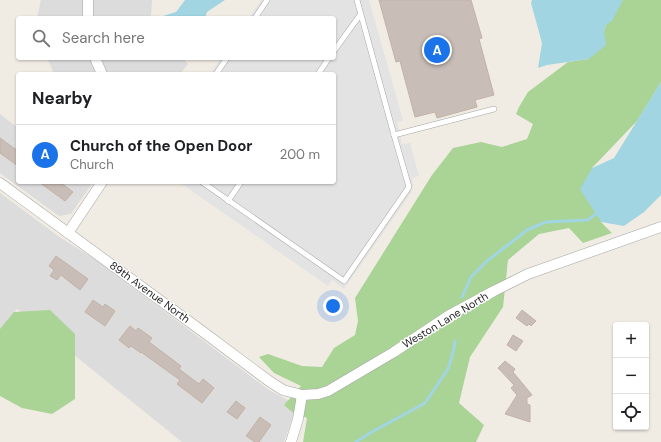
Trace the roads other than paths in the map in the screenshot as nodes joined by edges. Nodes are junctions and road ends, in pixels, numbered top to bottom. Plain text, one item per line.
1 (88, 0) edge
2 (267, 0) edge
3 (357, 0) edge
4 (360, 15) junction
5 (88, 16) edge
6 (256, 16) edge
7 (336, 48) edge
8 (96, 60) edge
9 (226, 60) edge
10 (328, 60) edge
11 (101, 72) edge
12 (217, 72) edge
13 (319, 72) edge
14 (494, 109) dead end
15 (394, 135) junction
16 (0, 183) edge
17 (101, 184) edge
18 (205, 184) edge
19 (241, 184) edge
20 (228, 201) junction
21 (661, 227) edge
22 (68, 233) junction
23 (302, 395) junction
24 (291, 442) edge

1 - 5 street
2 - 6 lane
3 - 4 lane
4 - 7 lane
4 - 15 lane
8 - 11 street
9 - 12 lane
10 - 13 lane
14 - 15 lane
15 - 20 lane
16 - 22 street, 89th Avenue North
17 - 22 street
18 - 20 lane
19 - 20 lane
21 - 23 street, Weston Lane North
22 - 23 street, 89th Avenue North
23 - 24 street

